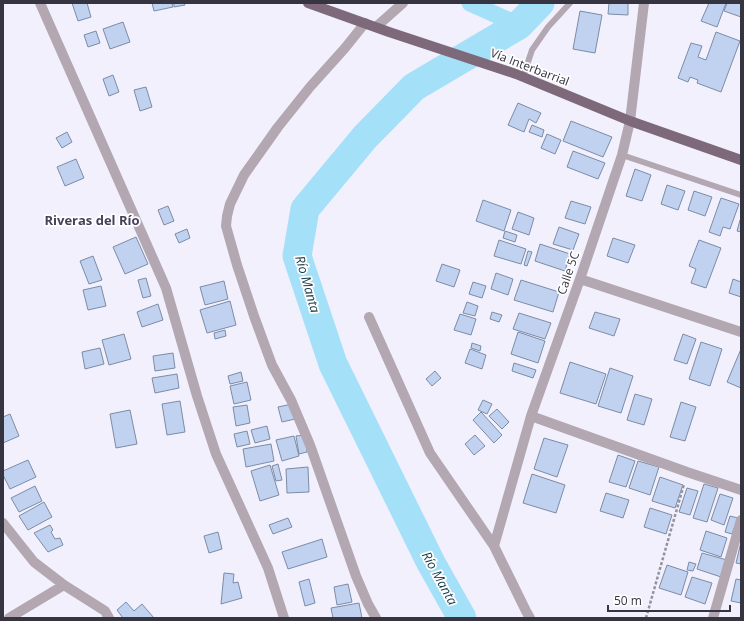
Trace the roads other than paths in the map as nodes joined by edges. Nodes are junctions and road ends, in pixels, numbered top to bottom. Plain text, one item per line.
1 (40, 3) edge
2 (308, 3) edge
3 (403, 3) edge
4 (570, 3) edge
5 (644, 3) edge
6 (365, 23) junction
7 (376, 27) junction
8 (520, 76) junction
9 (630, 121) junction
10 (622, 155) junction
11 (741, 160) edge
12 (741, 195) edge
13 (580, 279) junction
14 (369, 317) dead end
15 (741, 332) edge
16 (531, 416) junction
17 (741, 490) edge
18 (741, 520) edge
19 (3, 523) edge
20 (494, 546) junction
21 (64, 585) junction
22 (9, 618) edge
23 (109, 618) edge
24 (284, 618) edge
25 (376, 618) edge
26 (530, 618) edge
27 (713, 618) edge

1 - 24 street
2 - 6 main road, Vía Interbarrial
3 - 7 street
4 - 8 lane
5 - 9 street, Calle 5C
6 - 7 main road, Vía Interbarrial
6 - 25 street
7 - 8 main road, Vía Interbarrial
8 - 9 main road, Vía Interbarrial
9 - 10 street, Calle 5C
9 - 11 main road, Vía Interbarrial
10 - 12 lane
10 - 13 street, Calle 5C
13 - 15 street
13 - 16 street, Calle 5C
14 - 20 street
16 - 17 street
16 - 20 street, Calle 5C
18 - 27 street
19 - 21 street
20 - 26 street
21 - 22 street
21 - 23 street

